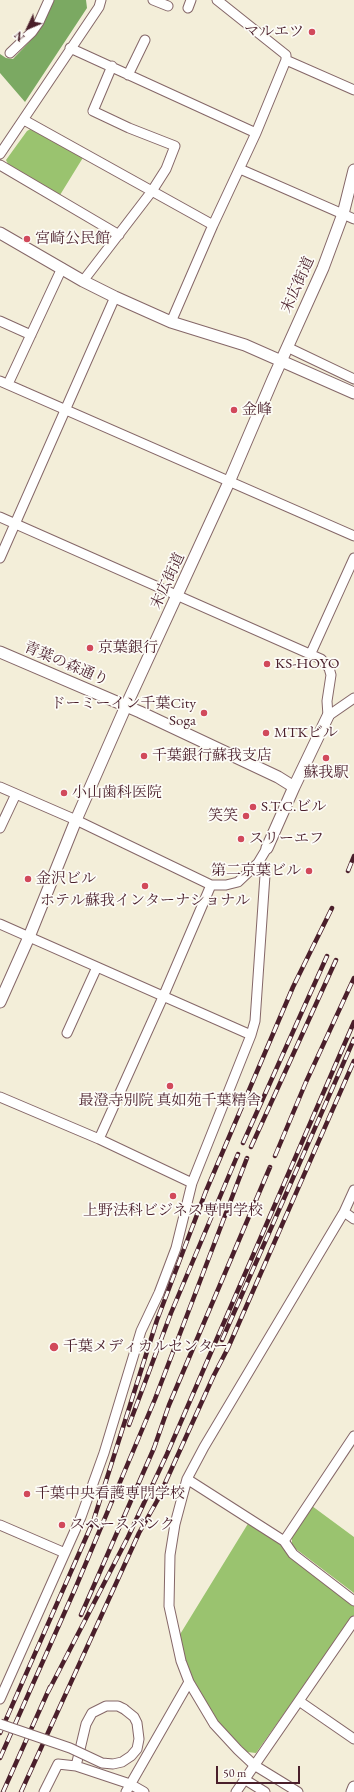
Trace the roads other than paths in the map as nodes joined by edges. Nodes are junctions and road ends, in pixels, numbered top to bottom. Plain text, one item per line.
1 (49, 0) edge
2 (101, 0) edge
3 (217, 0) edge
4 (156, 1) edge
5 (168, 6) dead end
6 (145, 40) dead end
7 (70, 48) junction
8 (10, 53) dead end
9 (286, 60) junction
10 (112, 66) junction
11 (128, 75) junction
12 (354, 90) edge
13 (24, 120) junction
14 (256, 133) junction
15 (0, 154) edge
16 (0, 165) edge
17 (240, 169) junction
18 (354, 170) edge
19 (152, 191) junction
20 (343, 214) junction
21 (354, 219) edge
22 (213, 224) junction
23 (0, 233) edge
24 (119, 235) junction
25 (62, 268) junction
26 (83, 281) junction
27 (115, 297) junction
28 (0, 322) edge
29 (171, 322) junction
30 (31, 335) junction
31 (287, 347) junction
32 (281, 361) junction
33 (354, 379) edge
34 (4, 383) edge
35 (354, 393) edge
36 (65, 409) junction
37 (229, 482) junction
38 (0, 517) edge
39 (15, 524) junction
40 (354, 536) edge
41 (0, 558) edge
42 (354, 558) edge
43 (178, 595) junction
44 (0, 652) edge
45 (311, 653) junction
46 (354, 698) edge
47 (126, 706) junction
48 (328, 716) junction
49 (0, 787) edge
50 (294, 787) junction
51 (16, 794) junction
52 (76, 820) junction
53 (0, 828) edge
54 (267, 848) joint
55 (258, 863) junction
56 (211, 884) junction
57 (0, 924) edge
58 (29, 937) junction
59 (96, 967) junction
60 (163, 997) junction
61 (0, 1002) edge
62 (67, 1034) dead end
63 (251, 1035) junction
64 (0, 1097) edge
65 (99, 1139) junction
66 (192, 1183) junction
67 (354, 1190) edge
68 (344, 1212) junction
69 (354, 1219) edge
70 (354, 1436) edge
71 (188, 1480) junction
72 (0, 1525) edge
73 (284, 1541) junction
74 (65, 1553) junction
75 (354, 1601) edge
76 (354, 1621) edge
77 (189, 1682) junction
78 (0, 1699) edge
79 (299, 1701) junction
80 (0, 1724) edge
81 (354, 1739) edge
82 (254, 1765) junction
83 (76, 1766) junction
84 (244, 1779) junction
85 (354, 1787) edge
86 (128, 1788) edge
87 (44, 1792) edge
88 (144, 1792) edge
89 (236, 1792) edge
90 (265, 1792) edge
91 (298, 1792) edge
92 (352, 1792) edge

1 - 8 street
2 - 7 street
3 - 9 street
4 - 5 street
6 - 11 street
7 - 10 street
7 - 13 street
9 - 12 street
9 - 14 street
10 - 11 street
10 - 19 street
11 - 14 street
13 - 15 street
13 - 19 street
14 - 17 street
16 - 24 street
17 - 20 street
17 - 22 street
18 - 20 street, 末広街道
19 - 22 street
19 - 24 street
20 - 21 street
20 - 31 street, 末広街道
22 - 29 street
23 - 25 street
24 - 26 street
25 - 26 street
25 - 30 street
26 - 27 street
27 - 29 street
27 - 36 street
28 - 30 street
29 - 32 street
30 - 34 street
31 - 32 street, 末広街道
31 - 33 street
32 - 35 street
32 - 37 street, 末広街道
34 - 36 street
36 - 37 street
36 - 39 street
37 - 40 street
37 - 43 street, 末広街道
38 - 39 street
39 - 41 street
39 - 43 street
42 - 45 street
43 - 45 street
43 - 47 street, 末広街道
44 - 47 street, 青葉の森通り
45 - 48 street
46 - 48 street
47 - 50 street, 青葉の森通り
47 - 52 street, 末広街道
48 - 50 street
49 - 51 street
50 - 54 street
51 - 52 street
51 - 53 street
52 - 56 street
52 - 58 street, 末広街道
54 - 55 street
55 - 56 street
55 - 63 street
56 - 60 street
57 - 58 street
58 - 59 street
58 - 61 street, 末広街道
59 - 60 street
59 - 62 street
60 - 63 street
60 - 65 street
63 - 66 street
64 - 65 street
65 - 66 street
66 - 74 street
67 - 68 street
68 - 69 street
68 - 71 street
70 - 73 street
71 - 73 street
71 - 77 street
72 - 74 street
73 - 75 street
74 - 78 street
76 - 79 street
77 - 82 street
77 - 86 street
79 - 81 street
79 - 82 street
80 - 83 street, bridge
82 - 84 street
82 - 91 street
83 - 86 street
83 - 87 street
84 - 89 street
84 - 90 street
85 - 92 street
86 - 88 street

